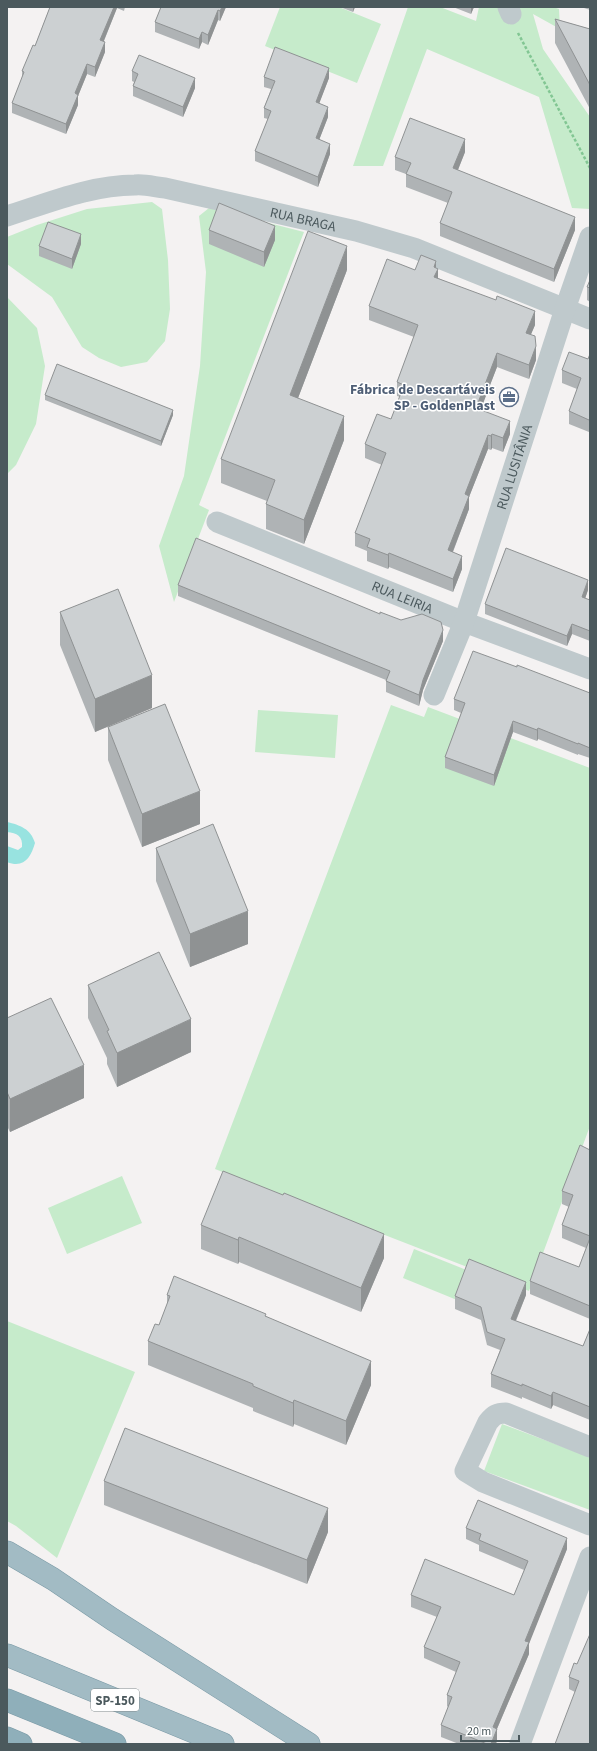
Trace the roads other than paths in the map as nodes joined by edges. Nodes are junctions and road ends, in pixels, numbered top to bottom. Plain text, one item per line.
1 (7, 216) edge
2 (590, 237) edge
3 (565, 309) junction
4 (590, 319) edge
5 (217, 522) dead end
6 (464, 622) junction
7 (590, 669) edge
8 (434, 695) dead end
9 (590, 1447) edge
10 (590, 1525) edge
11 (7, 1552) edge
12 (590, 1557) edge
13 (7, 1655) edge
14 (7, 1700) edge
15 (7, 1738) edge
16 (21, 1744) edge
17 (114, 1744) edge
18 (223, 1744) edge
19 (309, 1744) edge
20 (520, 1744) edge

1 - 3 street, RUA BRAGA
2 - 3 street, RUA LUSITÂNIA
3 - 4 street, RUA BRAGA
3 - 6 street, RUA LUSITÂNIA
5 - 6 street, RUA LEIRIA
6 - 7 street, RUA LEIRIA
6 - 8 street, RUA LUSITÂNIA
9 - 10 street
11 - 19 highway
12 - 20 street
13 - 18 highway, SP-150
14 - 17 highway
15 - 16 highway

